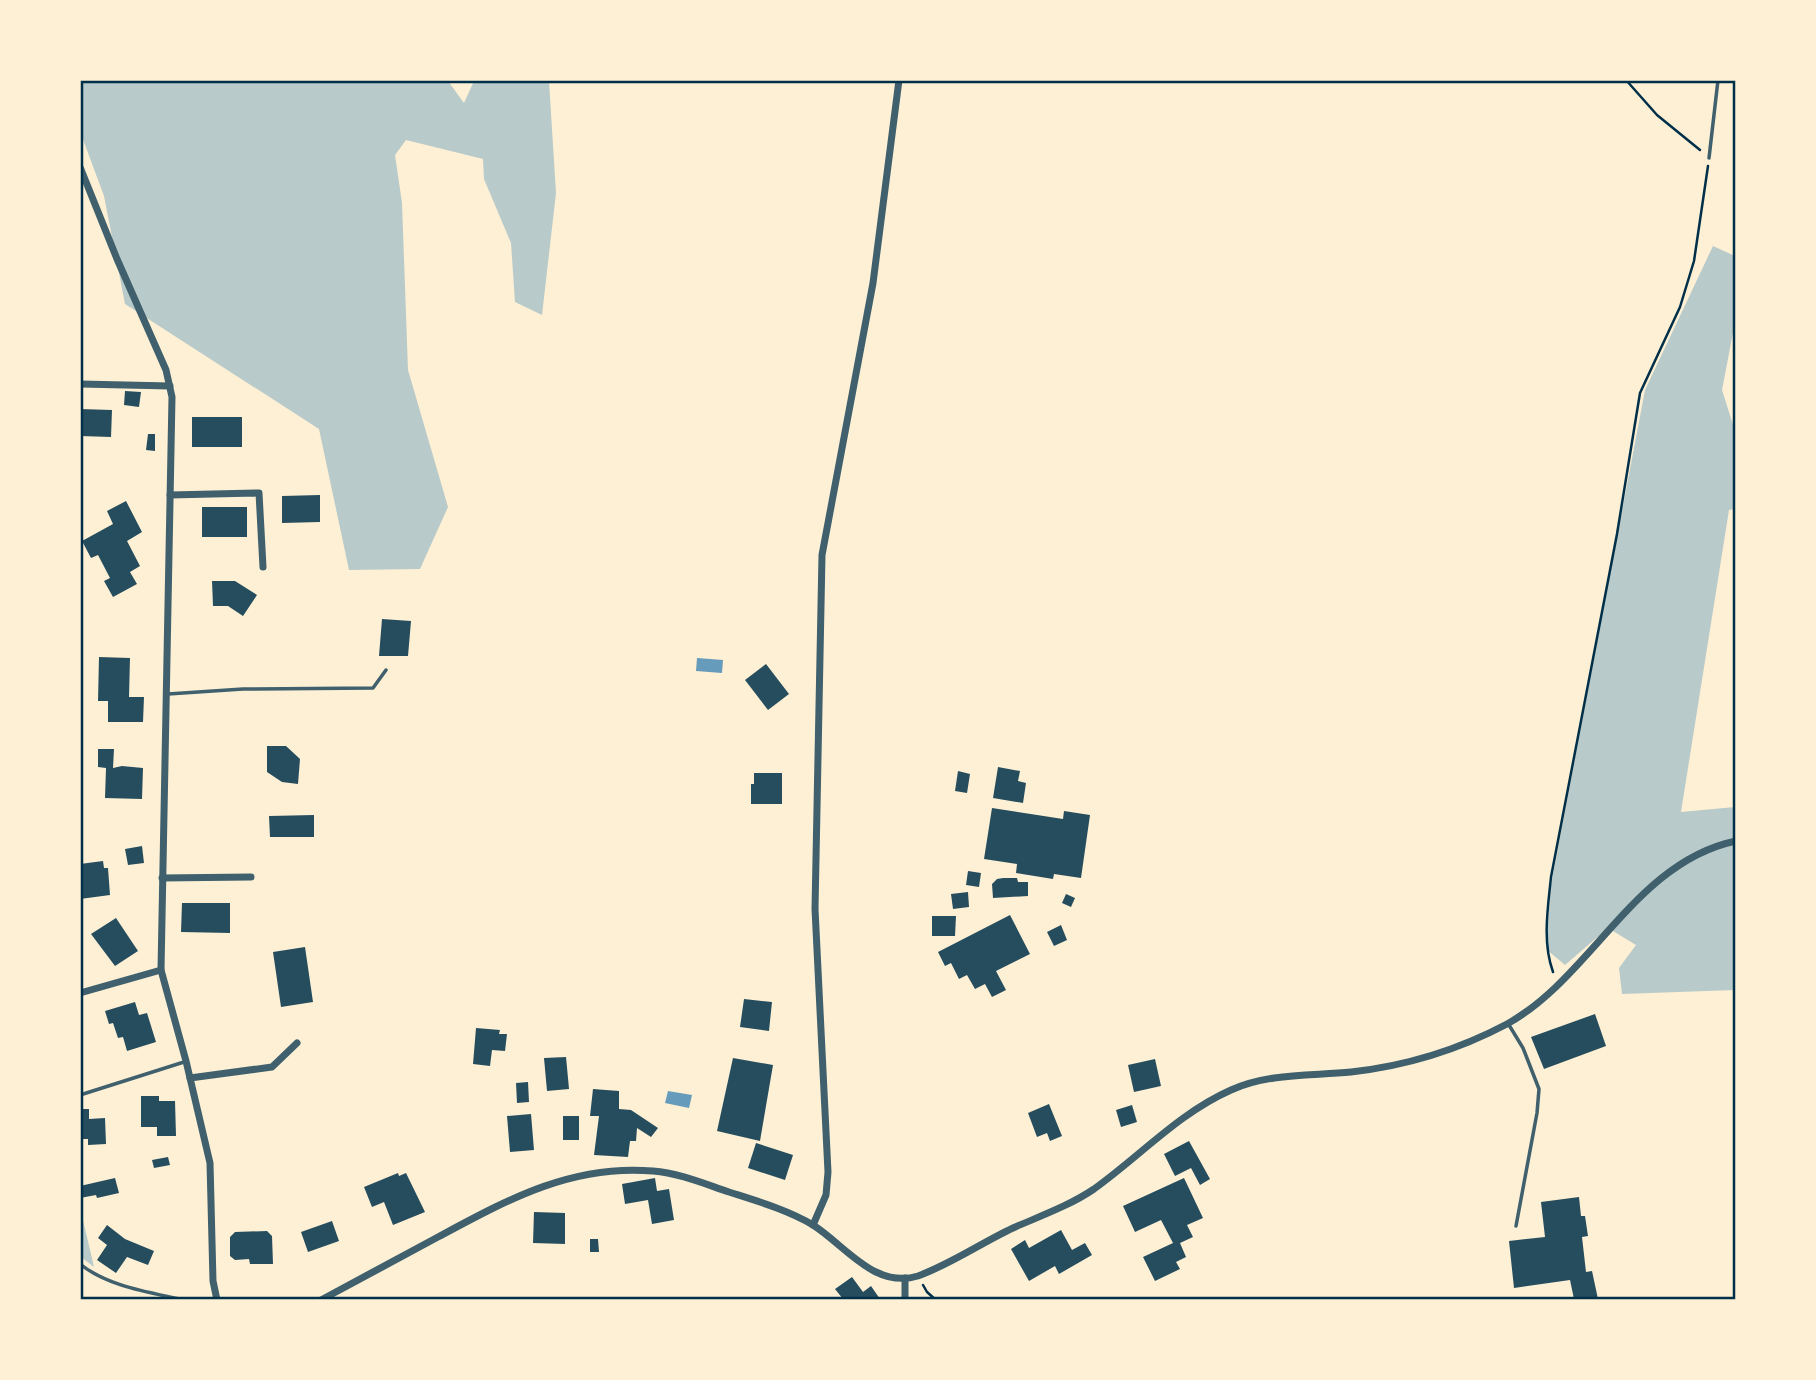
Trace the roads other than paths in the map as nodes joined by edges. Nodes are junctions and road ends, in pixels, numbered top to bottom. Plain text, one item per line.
1 (899, 80) edge
2 (1718, 80) edge
3 (1709, 158) road end
4 (80, 167) edge
5 (80, 384) edge
6 (170, 386) junction
7 (170, 495) junction
8 (263, 568) dead end
9 (386, 670) dead end
10 (166, 694) junction
11 (1735, 841) edge
12 (251, 877) dead end
13 (162, 878) junction
14 (161, 970) junction
15 (80, 993) edge
16 (1508, 1023) junction
17 (297, 1043) dead end
18 (186, 1061) junction
19 (190, 1078) junction
20 (80, 1096) edge
21 (813, 1225) junction
22 (1516, 1226) dead end
23 (80, 1264) edge
24 (905, 1278) junction
25 (184, 1300) edge
26 (216, 1300) edge
27 (321, 1300) edge
28 (905, 1300) edge

1 - 21 street
2 - 3 lane
4 - 6 street
5 - 6 street
6 - 7 street
7 - 8 street
7 - 10 street
9 - 10 lane
10 - 13 street
11 - 16 street
12 - 13 street
13 - 14 street
14 - 15 street
14 - 18 street
16 - 22 lane
16 - 24 street
17 - 19 street
18 - 19 street
18 - 20 lane
19 - 26 street
21 - 24 street
21 - 27 street
23 - 25 lane
24 - 28 street

